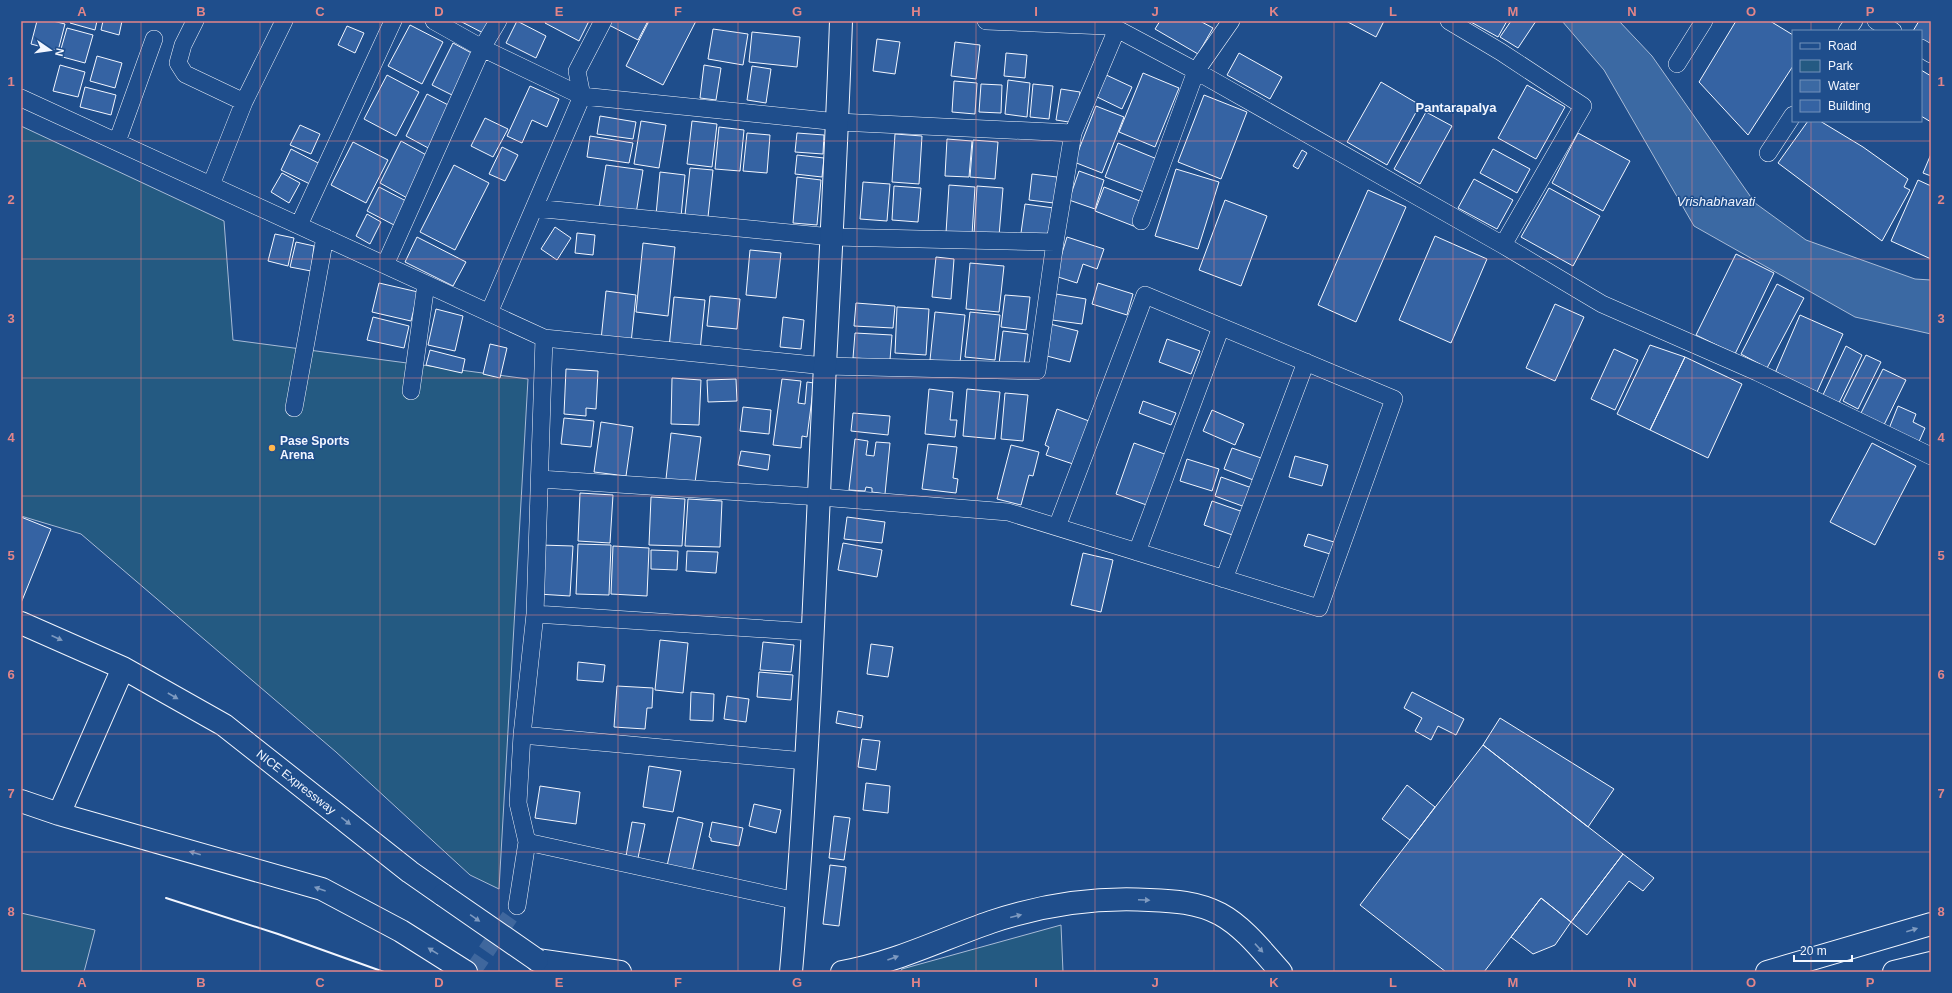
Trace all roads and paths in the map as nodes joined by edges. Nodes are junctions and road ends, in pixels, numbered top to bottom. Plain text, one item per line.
1 (195, 21) edge
2 (284, 21) edge
3 (392, 21) edge
4 (434, 21) edge
5 (498, 21) edge
6 (603, 21) edge
7 (841, 21) edge
8 (986, 21) edge
9 (1231, 21) edge
10 (1450, 21) edge
11 (1704, 21) edge
12 (1854, 21) edge
13 (1876, 21) edge
14 (1106, 25) edge
15 (1849, 30) edge
16 (1891, 30) edge
17 (154, 40) dead end
18 (482, 48) junction
19 (1922, 49) edge
20 (1931, 54) edge
21 (1677, 64) dead end
22 (1196, 71) junction
23 (582, 96) junction
24 (21, 98) edge
25 (244, 102) junction
26 (1792, 117) edge
27 (838, 122) junction
28 (1073, 133) junction
29 (117, 142) junction
30 (1768, 153) dead end
31 (211, 185) junction
32 (534, 208) junction
33 (1141, 221) dead end
34 (299, 226) junction
35 (325, 237) junction
36 (832, 237) junction
37 (1055, 242) junction
38 (1503, 245) junction
39 (385, 265) junction
40 (426, 284) junction
41 (489, 313) junction
42 (1221, 326) junction
43 (544, 338) junction
44 (1306, 362) junction
45 (825, 366) junction
46 (411, 391) dead end
47 (294, 408) dead end
48 (1931, 456) edge
49 (540, 479) junction
50 (820, 497) junction
51 (1060, 519) dead end
52 (1137, 552) junction
53 (1224, 579) junction
54 (535, 614) junction
55 (21, 623) edge
56 (812, 632) junction
57 (123, 668) junction
58 (522, 735) junction
59 (805, 761) junction
60 (21, 801) edge
61 (59, 814) junction
62 (527, 842) junction
63 (797, 901) junction
64 (517, 906) tunnel mouth
65 (1931, 924) edge
66 (1931, 963) edge
67 (545, 966) edge
68 (866, 970) edge
69 (466, 972) edge
70 (620, 972) edge
71 (791, 972) edge
72 (842, 972) edge
73 (1281, 972) edge
74 (1767, 972) edge
75 (1894, 972) edge

1 - 25 street
2 - 25 street
3 - 34 street
4 - 18 street
5 - 18 street
6 - 23 street
7 - 27 main road
8 - 14 street
9 - 22 street
10 - 38 street
11 - 21 street
12 - 15 street
13 - 16 street
14 - 22 street
14 - 28 street
17 - 29 street
18 - 23 street
18 - 39 street
19 - 20 street
22 - 33 street
22 - 38 street
23 - 27 street
23 - 32 street
24 - 29 street
25 - 31 street
26 - 30 street
27 - 28 street
27 - 36 main road
28 - 37 street
29 - 31 street
31 - 34 street
32 - 36 street
32 - 41 street
34 - 35 street
35 - 39 street
35 - 47 street
36 - 37 street
36 - 45 main road
37 - 45 street
38 - 48 street
39 - 40 street
40 - 41 street
40 - 46 street
41 - 43 street
42 - 44 street
42 - 51 street
42 - 52 street
43 - 45 street
43 - 49 street
44 - 53 street
44 - 53 street
45 - 50 main road
49 - 50 street
49 - 54 street
50 - 52 street
50 - 56 main road
52 - 53 street
54 - 56 street
54 - 58 street
55 -> 57 main road, NICE Expressway
56 - 59 main road
57 - 61 main road
57 -> 67 main road, NICE Expressway, bridge
58 - 59 street
58 - 62 street
59 - 63 main road
60 - 61 main road
69 -> 61 main road
62 - 63 street
62 - 64 street
63 - 71 main road
74 -> 65 main road
66 - 75 main road
67 - 70 main road
68 - 72 main road
68 -> 73 main road

